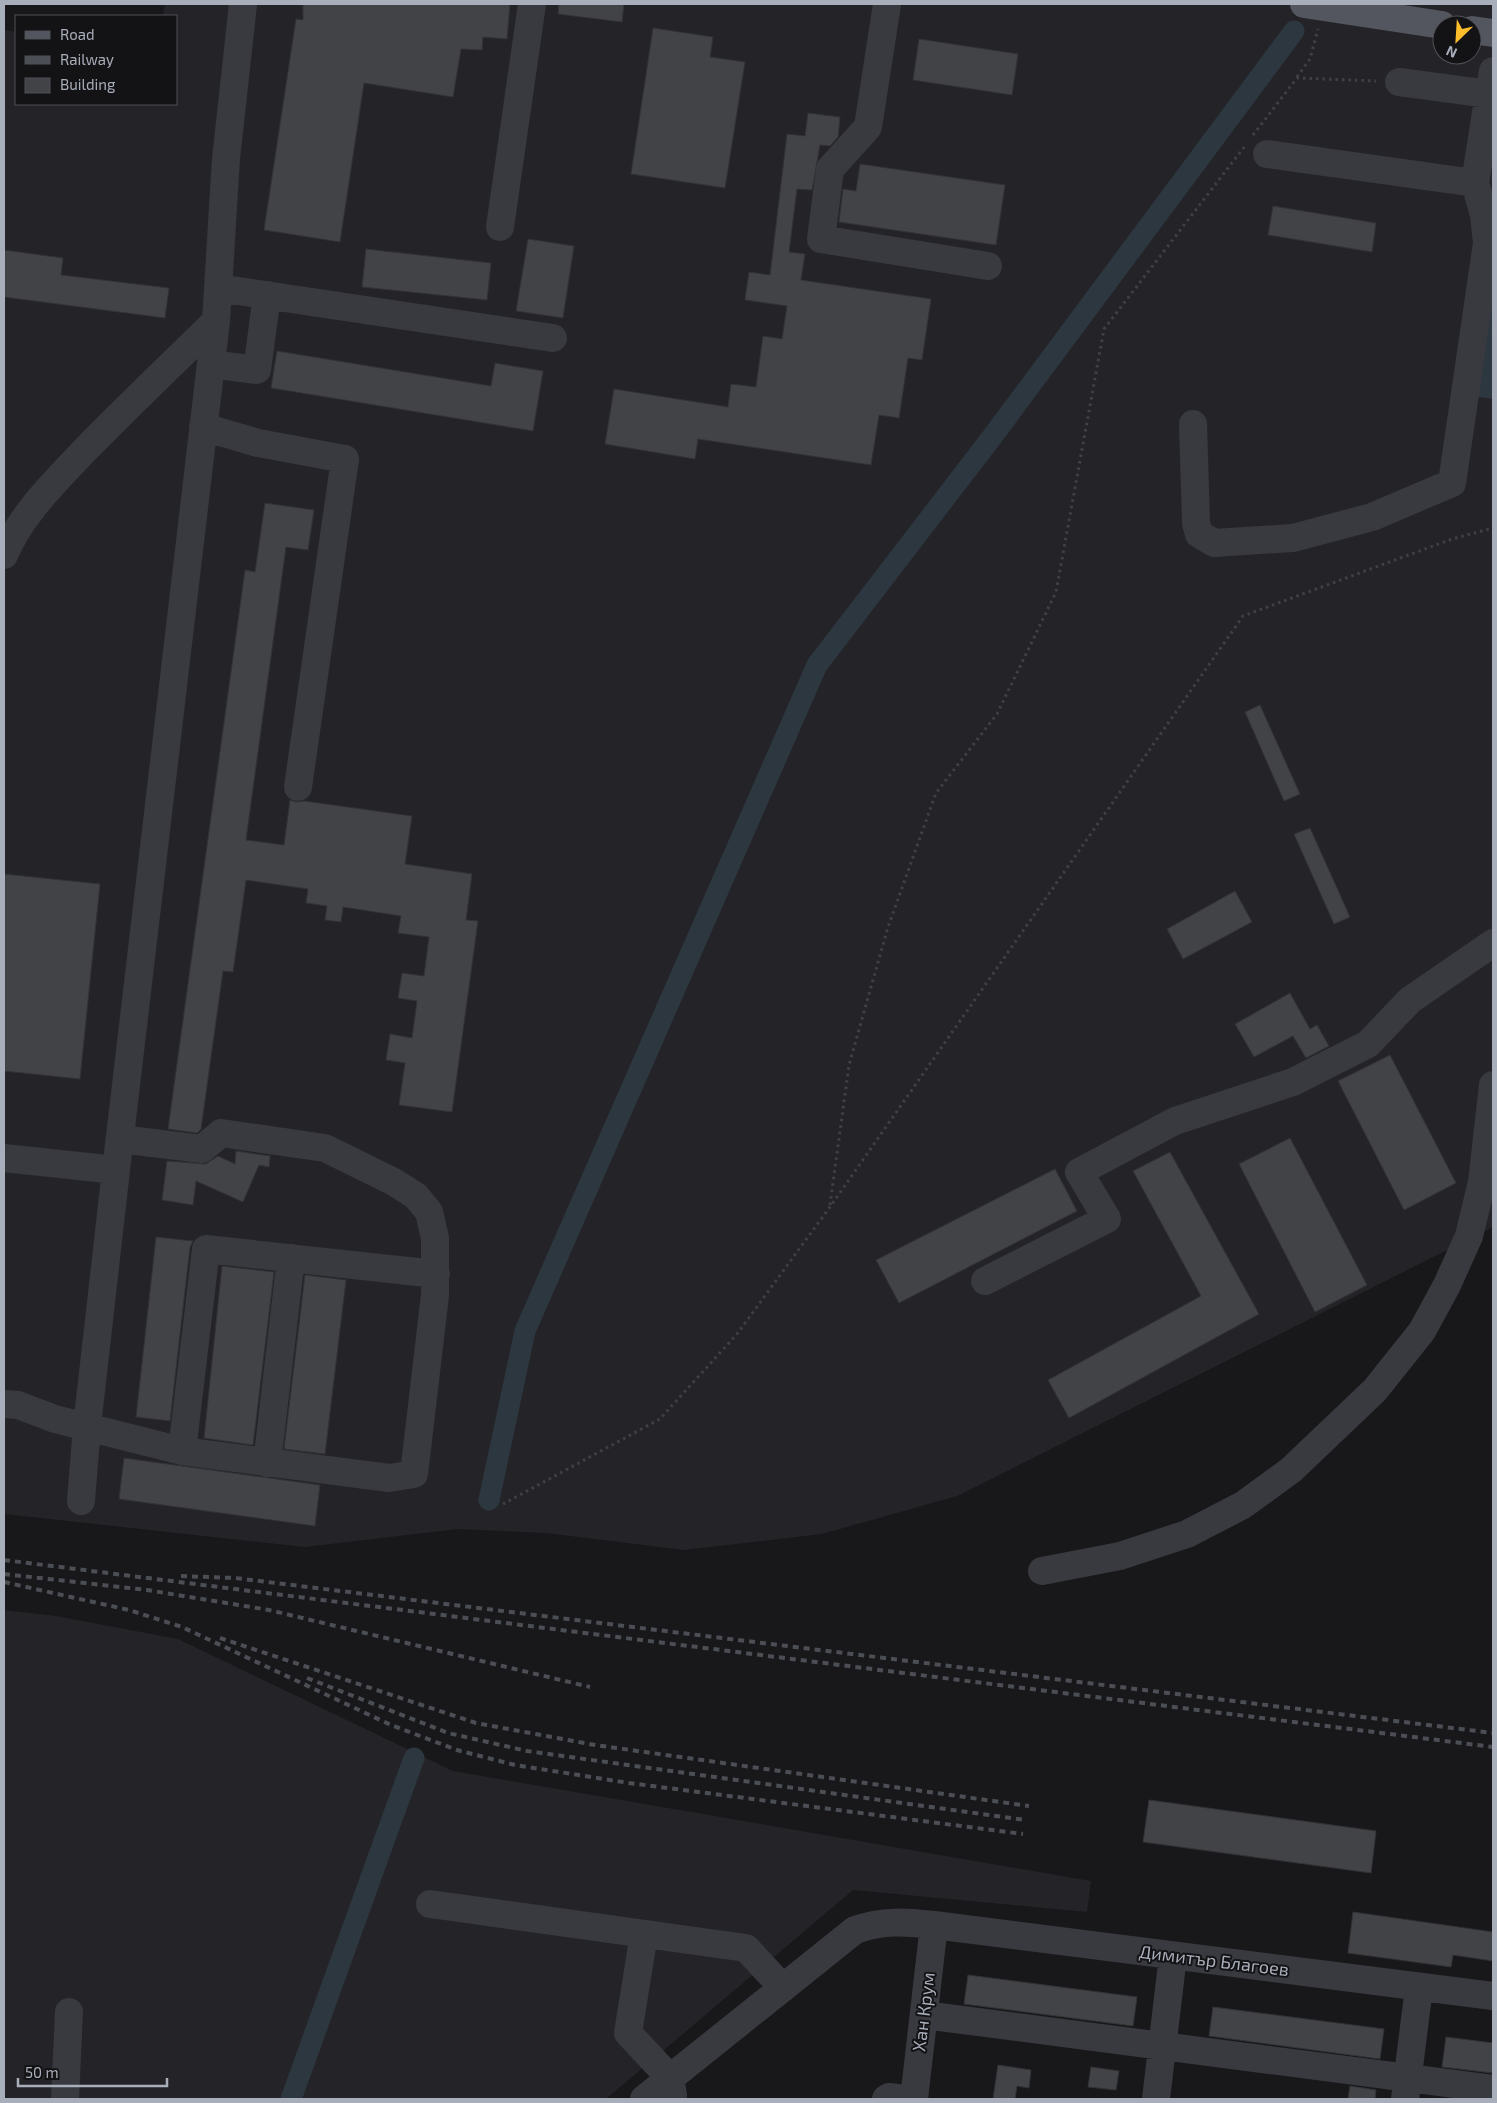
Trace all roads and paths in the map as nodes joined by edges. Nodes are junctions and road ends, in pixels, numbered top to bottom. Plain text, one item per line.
1 (243, 4) edge
2 (532, 4) edge
3 (888, 4) edge
4 (1313, 5) edge
5 (1432, 23) edge
6 (1297, 78) junction
7 (1399, 82) joint
8 (1491, 82) edge
9 (1267, 154) dead end
10 (1475, 183) junction
11 (500, 227) dead end
12 (988, 266) dead end
13 (218, 288) junction
14 (267, 295) junction
15 (216, 321) junction
16 (553, 338) dead end
17 (211, 364) junction
18 (1193, 424) dead end
19 (204, 427) junction
20 (1493, 528) edge
21 (4, 555) edge
22 (298, 787) dead end
23 (1493, 944) edge
24 (1493, 1086) edge
25 (120, 1139) junction
26 (4, 1158) edge
27 (116, 1170) junction
28 (1482, 1182) junction
29 (830, 1207) junction
30 (1493, 1212) edge
31 (291, 1258) junction
32 (436, 1274) junction
33 (986, 1281) dead end
34 (4, 1404) edge
35 (87, 1426) junction
36 (182, 1451) junction
37 (267, 1463) junction
38 (81, 1501) dead end
39 (502, 1504) dead end
40 (1042, 1571) dead end
41 (430, 1904) dead end
42 (934, 1925) junction
43 (644, 1934) junction
44 (1173, 1956) junction
45 (1419, 1987) junction
46 (783, 1988) junction
47 (1493, 1996) edge
48 (69, 2012) dead end
49 (924, 2015) junction
50 (1162, 2047) junction
51 (672, 2089) edge
52 (1406, 2089) edge
53 (1493, 2089) edge
54 (66, 2099) edge
55 (644, 2099) edge
56 (886, 2099) edge
57 (905, 2099) edge
58 (914, 2099) edge
59 (1156, 2099) edge

1 - 13 street
2 - 11 street
3 - 12 street
4 - 5 main road
4 - 6 path
6 - 7 path
6 - 29 path
7 - 8 street
8 - 10 street
9 - 10 street
10 - 18 street
13 - 14 street
13 - 15 street
14 - 16 street
14 - 17 street
15 - 17 street
15 - 21 street
17 - 19 street
19 - 22 street
19 - 25 street
20 - 29 path
23 - 33 street
24 - 28 street
25 - 27 street
25 - 32 street
26 - 27 street
27 - 35 street
28 - 30 street
28 - 40 street
29 - 39 path
31 - 32 street
31 - 36 street
31 - 37 street
32 - 37 street
34 - 35 street
35 - 36 street
35 - 38 street
36 - 37 street
41 - 43 street
42 - 44 street, Димитър Благоев
42 - 46 street, Димитър Благоев
42 - 49 street, Хан Крум
43 - 46 street
43 - 51 street
44 - 45 street, Димитър Благоев
44 - 50 street
45 - 47 street, Димитър Благоев
45 - 52 street
46 - 51 street, Димитър Благоев
48 - 54 street
49 - 50 street
49 - 58 street, Хан Крум
50 - 52 street
50 - 59 street
51 - 55 street, Димитър Благоев
52 - 53 street
56 - 57 street

